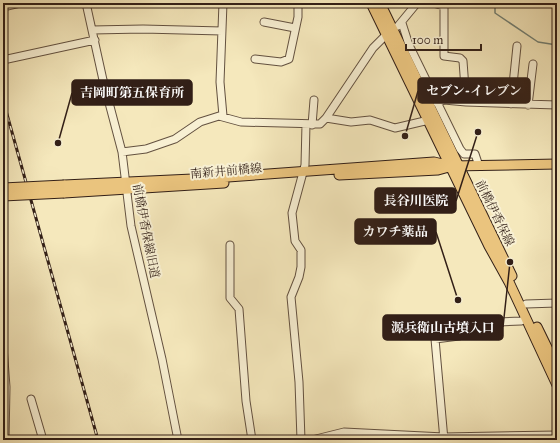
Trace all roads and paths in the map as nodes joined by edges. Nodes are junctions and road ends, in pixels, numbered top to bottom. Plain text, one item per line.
1 (20, 3) edge
2 (86, 3) edge
3 (223, 3) edge
4 (298, 3) edge
5 (371, 3) edge
6 (380, 3) edge
7 (417, 3) edge
8 (433, 3) edge
9 (3, 7) edge
10 (264, 22) dead end
11 (402, 23) junction
12 (295, 28) junction
13 (92, 30) junction
14 (222, 31) junction
15 (390, 31) junction
16 (94, 40) junction
17 (517, 46) dead end
18 (255, 58) dead end
19 (3, 60) edge
20 (533, 64) dead end
21 (314, 100) dead end
22 (466, 102) junction
23 (437, 103) junction
24 (511, 104) junction
25 (528, 105) junction
26 (557, 105) edge
27 (223, 116) junction
28 (326, 118) junction
29 (429, 120) junction
30 (309, 125) junction
31 (122, 152) junction
32 (557, 164) edge
33 (455, 166) junction
34 (479, 166) junction
35 (302, 175) junction
36 (126, 186) junction
37 (3, 188) edge
38 (64, 189) junction
39 (3, 196) edge
40 (230, 245) dead end
41 (557, 302) edge
42 (526, 304) junction
43 (526, 319) junction
44 (3, 346) edge
45 (557, 368) edge
46 (557, 385) edge
47 (31, 399) dead end
48 (557, 435) edge
49 (444, 438) edge
50 (538, 438) edge
51 (5, 440) edge
52 (43, 440) edge
53 (178, 440) edge
54 (252, 440) edge
55 (301, 440) edge
56 (312, 440) edge

1 - 9 street
2 - 13 street, 前橋伊香保線旧道
3 - 14 street
4 - 12 street
5 - 15 main road, 前橋伊香保線
6 - 15 main road, 前橋伊香保線
7 - 11 street
8 - 22 street
10 - 12 street
11 - 15 street
11 - 23 street
12 - 18 street
13 - 14 street
13 - 16 street, 前橋伊香保線旧道
14 - 27 street
15 - 28 street
15 - 29 main road, 前橋伊香保線
15 - 33 main road, 前橋伊香保線
16 - 19 street
16 - 31 street, 前橋伊香保線旧道
17 - 24 street
20 - 25 street
21 - 30 street
22 - 23 street
22 - 24 street
23 - 34 street
24 - 25 street
25 - 26 street
27 - 30 street
27 - 31 street
28 - 29 street
28 - 30 street
29 - 33 main road, 前橋伊香保線
30 - 35 street
31 - 36 street, 前橋伊香保線旧道
32 - 34 main road, 南新井前橋線
33 - 34 main road, 南新井前橋線
33 - 35 main road, 南新井前橋線
33 - 42 main road, 前橋伊香保線
33 - 43 main road, 前橋伊香保線
35 - 36 main road, 南新井前橋線
35 - 55 street
36 - 38 main road, 南新井前橋線
36 - 53 street, 前橋伊香保線旧道
37 - 38 main road, 南新井前橋線, bridge
38 - 39 main road, 南新井前橋線, bridge
40 - 54 street
41 - 42 street
42 - 45 main road, 前橋伊香保線
43 - 46 main road, 前橋伊香保線
43 - 49 street
44 - 51 street
47 - 52 street
48 - 50 street
49 - 50 street
49 - 56 street

